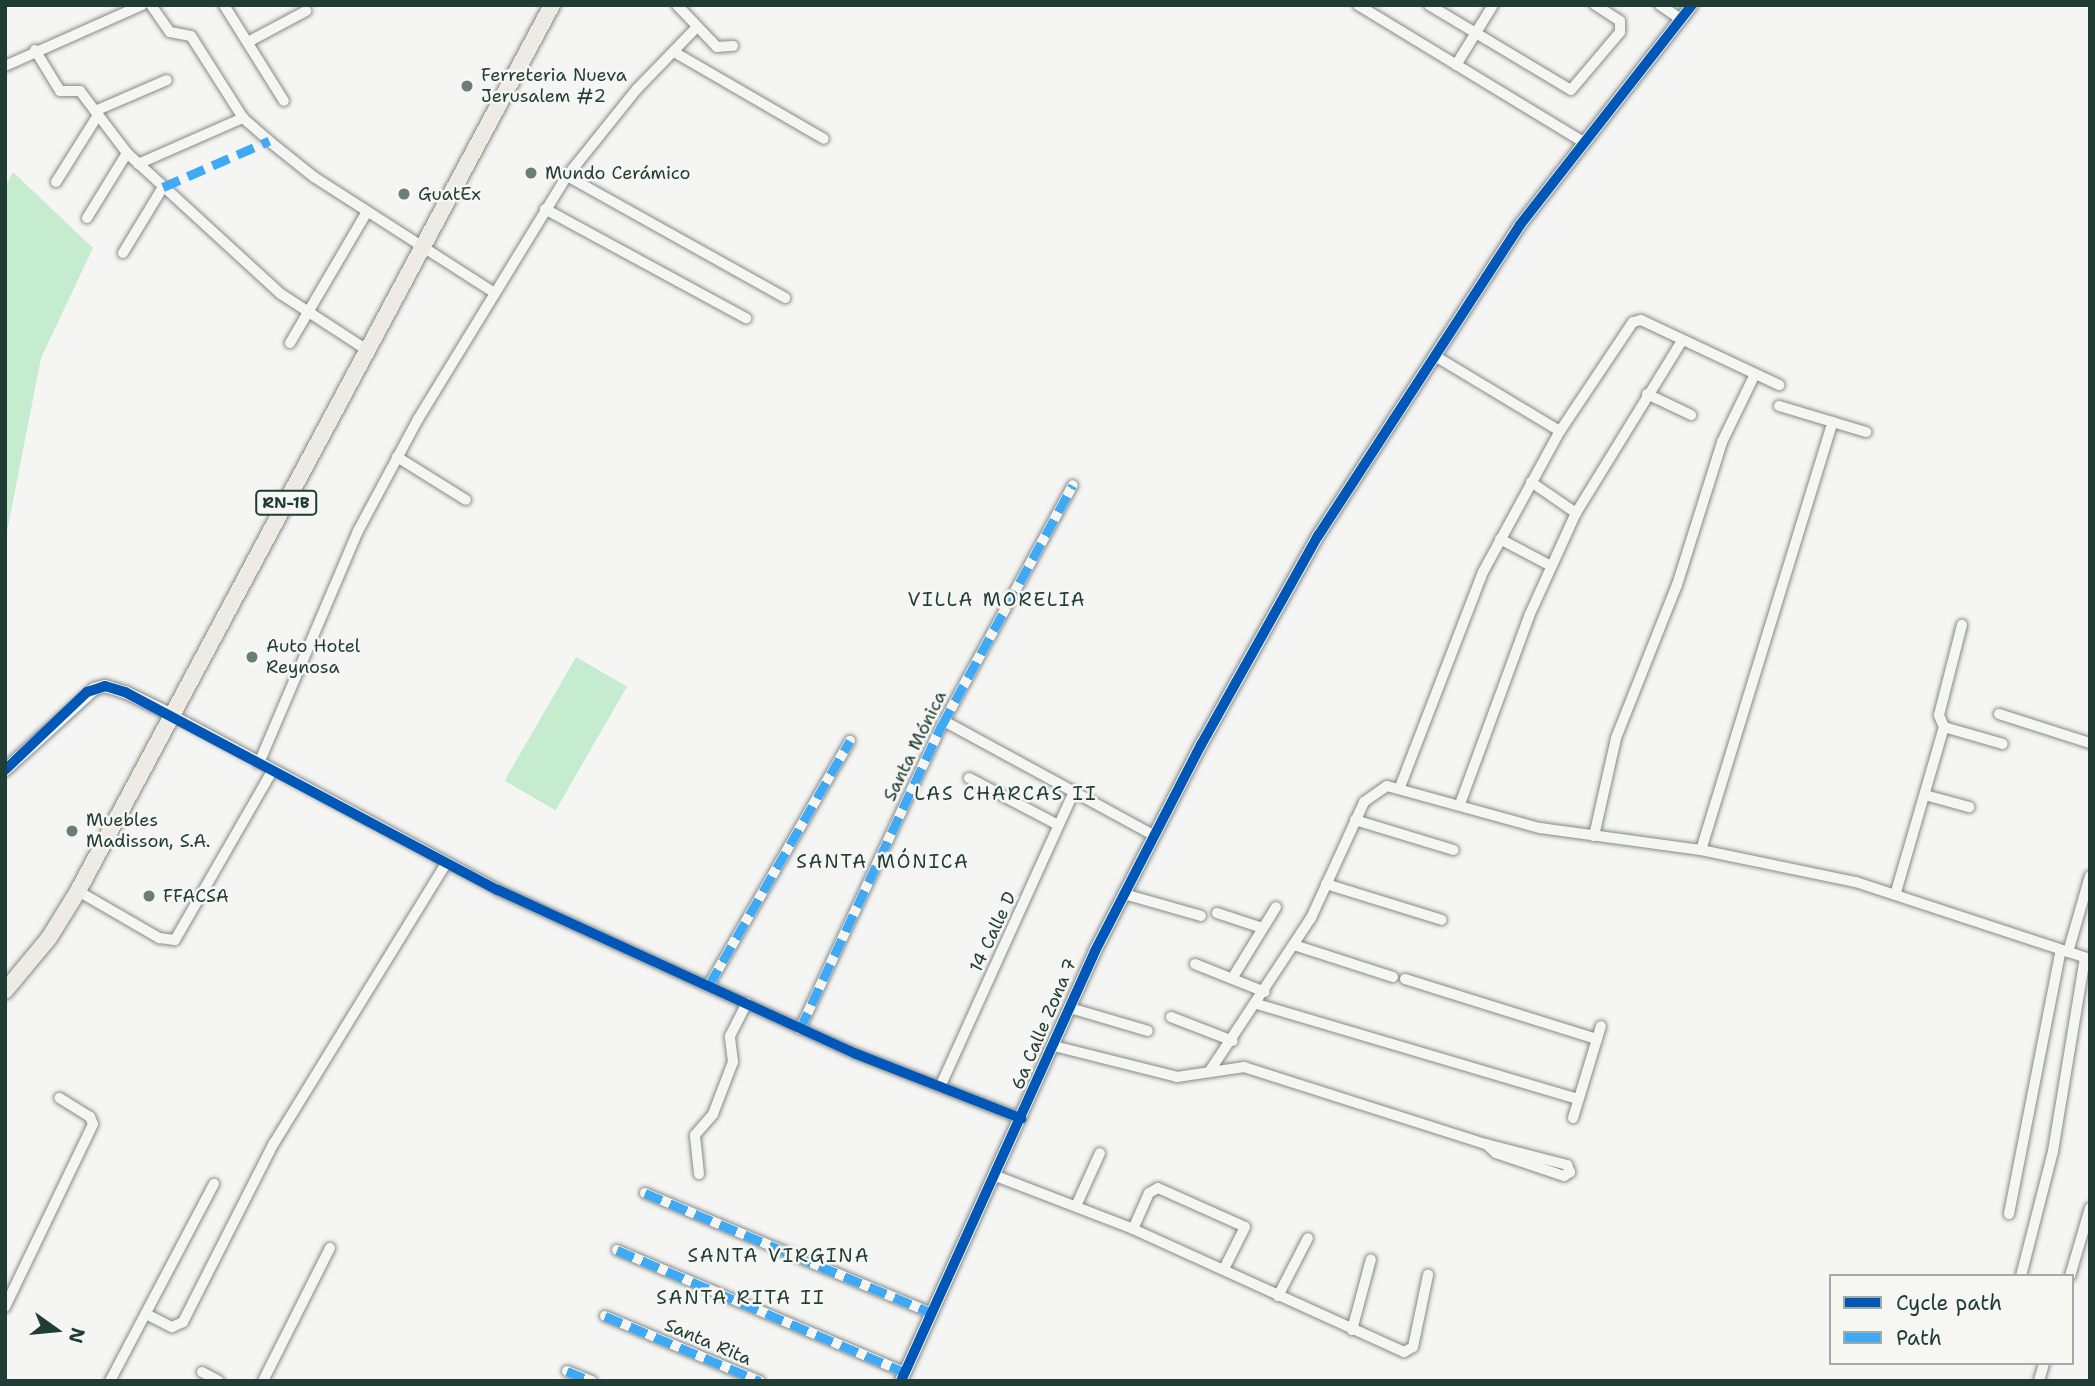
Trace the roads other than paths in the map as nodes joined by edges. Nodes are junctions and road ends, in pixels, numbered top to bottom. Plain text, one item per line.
1 (142, 5) edge
2 (150, 5) edge
3 (224, 5) edge
4 (552, 5) edge
5 (677, 5) edge
6 (1358, 5) edge
7 (1429, 5) edge
8 (1493, 5) edge
9 (1595, 5) edge
10 (1660, 5) edge
11 (1692, 5) edge
12 (306, 10) dead end
13 (1681, 19) junction
14 (696, 28) junction
15 (1475, 34) junction
16 (248, 42) junction
17 (733, 46) dead end
18 (35, 50) junction
19 (674, 52) junction
20 (1456, 65) junction
21 (5, 66) edge
22 (167, 80) dead end
23 (284, 101) dead end
24 (96, 113) junction
25 (243, 118) junction
26 (824, 139) dead end
27 (1583, 142) junction
28 (127, 153) junction
29 (138, 164) junction
30 (568, 176) junction
31 (57, 182) dead end
32 (163, 187) junction
33 (545, 208) junction
34 (367, 212) junction
35 (87, 218) dead end
36 (422, 249) junction
37 (123, 253) dead end
38 (495, 293) junction
39 (785, 298) dead end
40 (307, 313) junction
41 (746, 318) dead end
42 (1681, 342) junction
43 (290, 343) dead end
44 (367, 350) junction
45 (1435, 356) junction
46 (1754, 376) junction
47 (1779, 385) dead end
48 (1647, 394) junction
49 (1779, 406) dead end
50 (1691, 415) dead end
51 (1833, 422) junction
52 (1560, 430) junction
53 (1866, 432) dead end
54 (397, 457) junction
55 (1531, 482) junction
56 (1073, 485) dead end
57 (466, 500) dead end
58 (1576, 513) junction
59 (1500, 538) junction
60 (1551, 566) junction
61 (1962, 625) dead end
62 (1999, 714) dead end
63 (172, 715) junction
64 (944, 721) junction
65 (1944, 727) junction
66 (850, 741) dead end
67 (2090, 743) edge
68 (2003, 744) dead end
69 (259, 764) junction
70 (5, 770) edge
71 (272, 771) junction
72 (969, 778) dead end
73 (1401, 787) junction
74 (1074, 791) junction
75 (1924, 795) junction
76 (1460, 804) junction
77 (1969, 807) dead end
78 (1355, 820) junction
79 (1058, 825) junction
80 (1153, 835) junction
81 (1594, 835) junction
82 (1454, 850) dead end
83 (1701, 850) junction
84 (446, 863) junction
85 (2090, 876) edge
86 (1326, 884) junction
87 (78, 891) junction
88 (1896, 892) junction
89 (1124, 894) junction
90 (1276, 907) dead end
91 (1217, 913) dead end
92 (1201, 916) dead end
93 (1442, 920) dead end
94 (1262, 928) junction
95 (1294, 945) junction
96 (2064, 951) junction
97 (2087, 958) edge
98 (1195, 964) dead end
99 (1233, 977) junction
100 (1393, 977) dead end
101 (1405, 979) dead end
102 (709, 985) junction
103 (5, 991) edge
104 (1265, 992) junction
105 (747, 1003) junction
106 (1257, 1004) junction
107 (1070, 1008) junction
108 (1171, 1017) dead end
109 (1601, 1026) dead end
110 (800, 1029) junction
111 (1148, 1031) dead end
112 (1597, 1039) junction
113 (1233, 1041) junction
114 (1054, 1046) junction
115 (1209, 1072) junction
116 (940, 1087) junction
117 (60, 1098) dead end
118 (1578, 1099) junction
119 (1573, 1118) dead end
120 (1022, 1119) junction
121 (1486, 1144) junction
122 (1101, 1153) dead end
123 (699, 1174) dead end
124 (996, 1176) junction
125 (214, 1184) dead end
126 (645, 1193) dead end
127 (1076, 1206) junction
128 (2090, 1208) edge
129 (2009, 1214) dead end
130 (1133, 1229) junction
131 (1308, 1238) dead end
132 (330, 1248) dead end
133 (617, 1250) dead end
134 (1371, 1259) dead end
135 (1224, 1269) junction
136 (2022, 1274) edge
137 (2071, 1274) edge
138 (1429, 1275) dead end
139 (1278, 1296) junction
140 (5, 1307) edge
141 (932, 1313) junction
142 (148, 1315) junction
143 (604, 1316) dead end
144 (1352, 1330) junction
145 (202, 1371) dead end
146 (567, 1371) dead end
147 (903, 1376) edge
148 (110, 1381) edge
149 (219, 1381) edge
150 (264, 1381) edge
151 (592, 1381) edge
152 (760, 1381) edge

1 - 18 street
2 - 25 street
3 - 16 street
4 - 36 highway, RN-1B
5 - 14 street
6 - 20 street
7 - 15 street
8 - 15 street
9 - 15 street
10 - 13 street
11 - 13 street, 6a Calle Zona 7
12 - 16 street
13 - 27 street, 6a Calle Zona 7
14 - 17 street
14 - 19 street
15 - 20 street
16 - 23 street
18 - 21 street
18 - 24 street
19 - 26 street
19 - 30 street
20 - 27 street
22 - 24 street
24 - 28 street
24 - 31 street
25 - 29 street
25 - 34 street
27 - 45 street, 6a Calle Zona 7
28 - 29 street
28 - 35 street
29 - 32 street
30 - 33 street
30 - 39 street
32 - 37 street
32 - 40 street
33 - 38 street
33 - 41 street
34 - 36 street
34 - 40 street
36 - 38 street
36 - 44 highway, RN-1B
38 - 54 street
40 - 43 street
40 - 44 street
42 - 46 street
42 - 48 street
42 - 52 street
44 - 63 highway, RN-1B
45 - 52 street
45 - 80 street, 6a Calle Zona 7
46 - 47 street
46 - 81 street
48 - 50 street
48 - 58 street
49 - 51 street
51 - 53 street
51 - 83 street
52 - 55 street
54 - 57 street
54 - 69 street
55 - 58 street
55 - 59 street
56 - 64 street, Santa Mónica
58 - 60 street
59 - 60 street
59 - 73 street
60 - 76 street
61 - 65 street
62 - 67 street
63 - 69 street
63 - 70 street
63 - 87 highway, RN-1B
64 - 74 street
64 - 110 street, Santa Mónica
65 - 68 street
65 - 75 street
66 - 102 street
69 - 71 street
71 - 84 street
71 - 87 street
72 - 79 street
73 - 76 street
73 - 78 street
74 - 79 street, 14 Calle D
74 - 80 street
75 - 77 street
75 - 88 street
76 - 81 street
78 - 82 street
78 - 86 street
79 - 116 street, 14 Calle D
80 - 89 street, 6a Calle Zona 7
81 - 83 street
83 - 88 street
84 - 102 street
84 - 142 street
85 - 96 street
86 - 93 street
86 - 95 street
87 - 103 highway, RN-1B
88 - 96 street
89 - 92 street
89 - 107 street, 6a Calle Zona 7
90 - 94 street
91 - 94 street
94 - 99 street
95 - 100 street
95 - 104 street
96 - 97 street
96 - 129 street
97 - 136 street
98 - 99 street
99 - 104 street
101 - 112 street
102 - 105 street
104 - 106 street
105 - 110 street
105 - 123 street
106 - 113 street
106 - 118 street
107 - 111 street
107 - 114 street, 6a Calle Zona 7
108 - 113 street
109 - 112 street
110 - 116 street
112 - 118 street
113 - 115 street
114 - 115 street
114 - 120 street, 6a Calle Zona 7
115 - 121 street
116 - 120 street
117 - 140 street
118 - 119 street
120 - 124 street, 6a Calle Zona 7
121 - 121 street
122 - 127 street
124 - 127 street
124 - 141 street, 6a Calle Zona 7
125 - 142 street
126 - 141 street
127 - 130 street
128 - 137 street
130 - 135 street
130 - 135 street
131 - 139 street
132 - 150 street
133 - 147 street
134 - 144 street
135 - 139 street
138 - 144 street
139 - 144 street
141 - 147 street, 6a Calle Zona 7
142 - 148 street
143 - 152 street, Santa Rita
145 - 149 street
146 - 151 street

